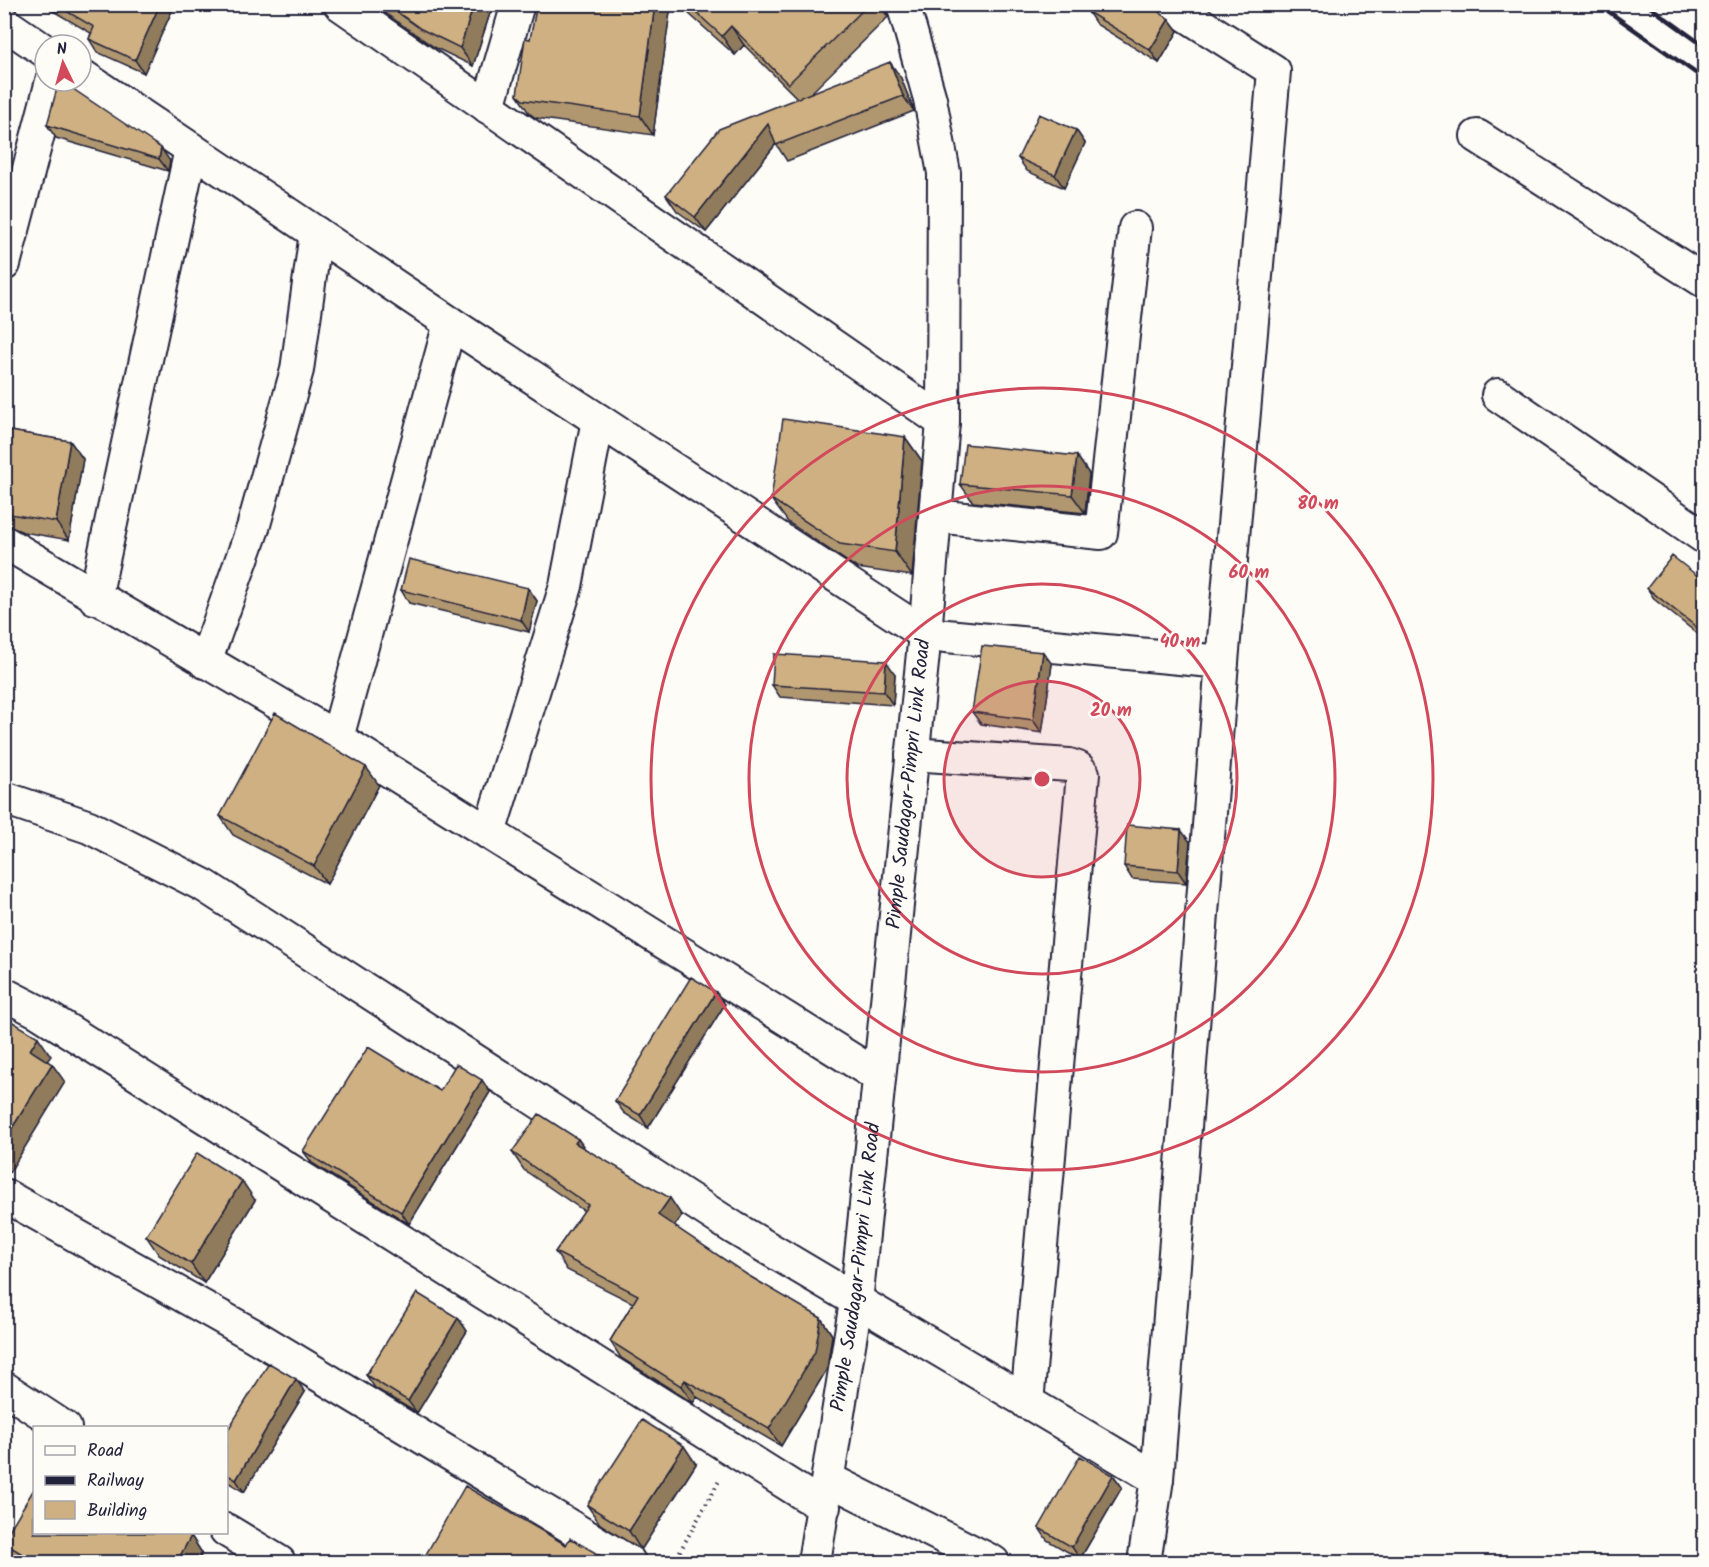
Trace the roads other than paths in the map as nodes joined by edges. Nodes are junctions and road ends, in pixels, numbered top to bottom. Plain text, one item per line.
1 (518, 4) edge
2 (903, 4) edge
3 (1169, 4) edge
4 (350, 8) edge
5 (4, 24) edge
6 (33, 43) edge
7 (93, 83) edge
8 (49, 93) edge
9 (488, 107) junction
10 (1477, 136) dead end
11 (191, 149) junction
12 (1135, 228) dead end
13 (316, 233) junction
14 (4, 264) edge
15 (1704, 281) edge
16 (450, 323) junction
17 (1498, 395) dead end
18 (598, 420) junction
19 (943, 422) junction
20 (935, 516) junction
21 (1704, 537) edge
22 (4, 542) edge
23 (95, 597) junction
24 (924, 634) junction
25 (206, 662) junction
26 (1222, 662) junction
27 (337, 738) junction
28 (912, 754) junction
29 (4, 798) edge
30 (489, 833) junction
31 (4, 994) edge
32 (878, 1076) junction
33 (4, 1195) edge
34 (856, 1302) junction
35 (4, 1388) edge
36 (1028, 1403) junction
37 (62, 1426) edge
38 (1157, 1479) junction
39 (826, 1493) junction
40 (228, 1531) edge
41 (982, 1560) edge
42 (279, 1563) edge
43 (629, 1563) edge
44 (814, 1563) edge
45 (1144, 1563) edge

1 - 9 street
2 - 19 street, Pimple Saudagar-Pimpri Link Road
3 - 26 street
4 - 9 street
5 - 6 street
7 - 11 street
8 - 14 street
9 - 19 street
10 - 15 street
11 - 13 street
11 - 23 street
12 - 20 street
13 - 16 street
13 - 25 street
16 - 18 street
16 - 27 street
17 - 21 street
18 - 24 street
18 - 30 street
19 - 20 street, Pimple Saudagar-Pimpri Link Road
20 - 24 street, Pimple Saudagar-Pimpri Link Road
22 - 23 street
23 - 25 street
24 - 26 street
24 - 28 street, Pimple Saudagar-Pimpri Link Road
25 - 27 street
26 - 38 street
27 - 30 street
28 - 32 street, Pimple Saudagar-Pimpri Link Road
28 - 36 street
29 - 34 street
30 - 32 street
31 - 39 street
32 - 34 street, Pimple Saudagar-Pimpri Link Road
33 - 43 street
34 - 36 street
34 - 39 street, Pimple Saudagar-Pimpri Link Road
35 - 37 street
36 - 38 street
38 - 45 street
39 - 41 street
39 - 44 street, Pimple Saudagar-Pimpri Link Road
40 - 42 street

